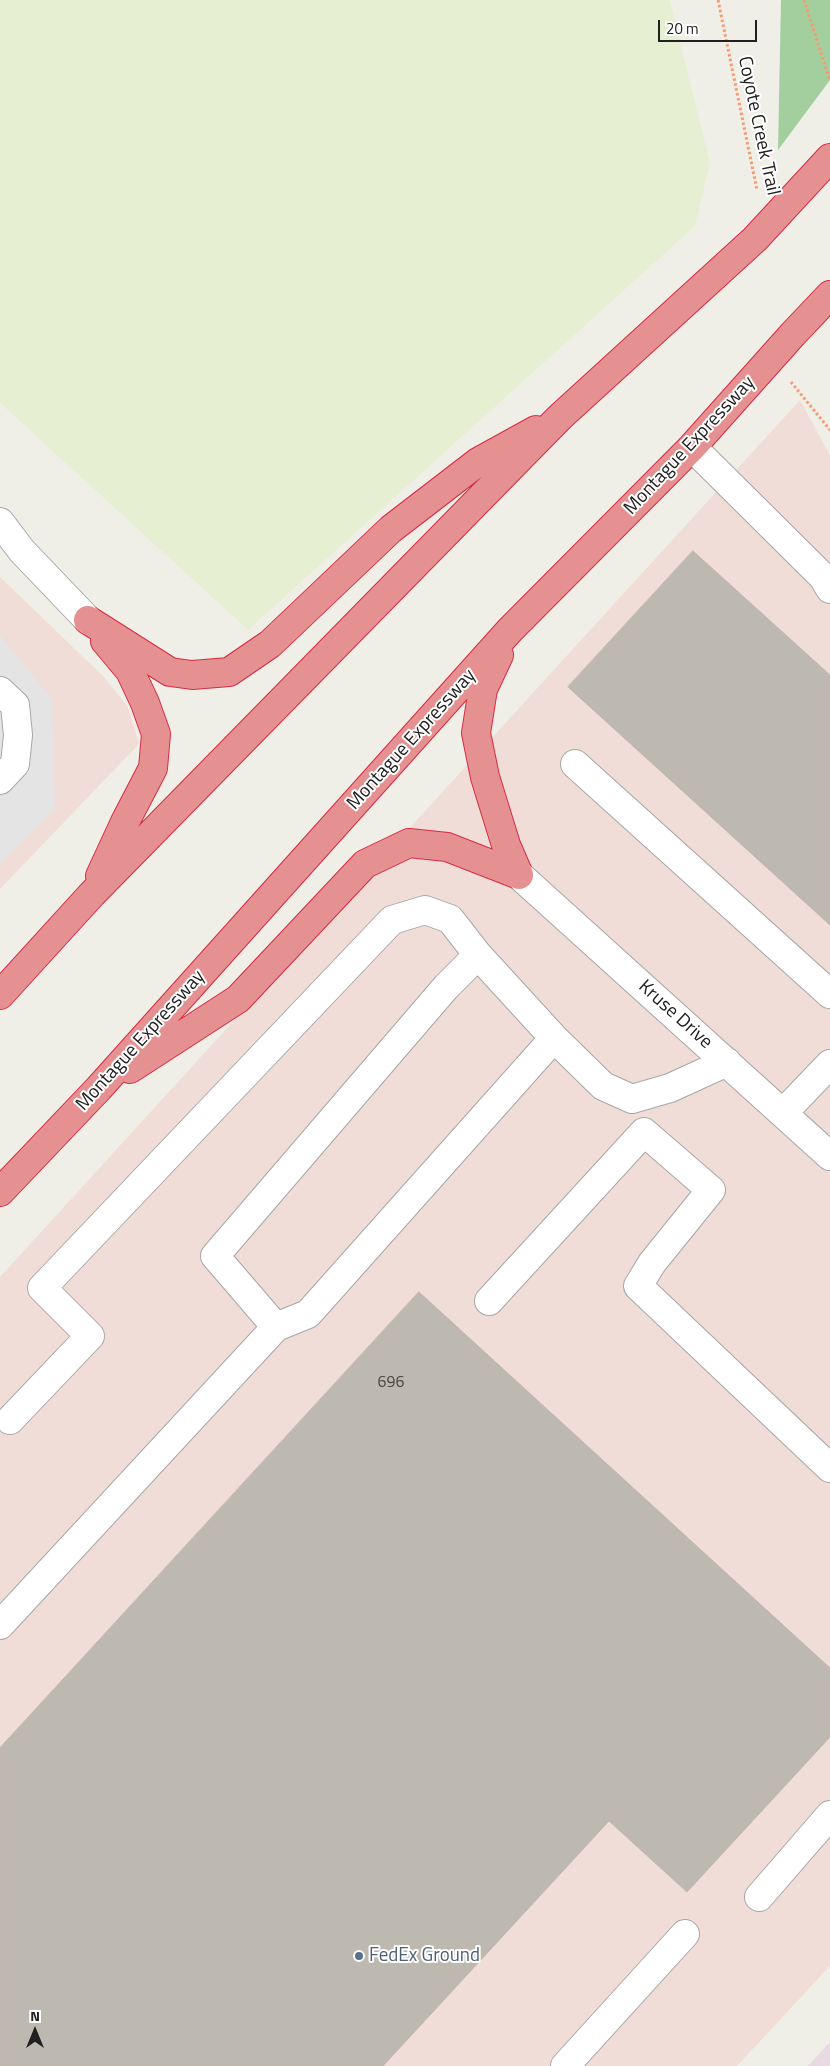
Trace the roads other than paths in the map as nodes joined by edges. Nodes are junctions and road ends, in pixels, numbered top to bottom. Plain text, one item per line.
1 (830, 158) edge
2 (830, 295) edge
3 (560, 417) junction
4 (692, 447) junction
5 (0, 522) edge
6 (830, 589) edge
7 (88, 620) junction
8 (510, 630) junction
9 (0, 691) edge
10 (575, 764) dead end
11 (0, 780) edge
12 (519, 875) junction
13 (92, 894) junction
14 (478, 955) junction
15 (830, 994) edge
16 (0, 995) edge
17 (554, 1038) junction
18 (727, 1062) junction
19 (830, 1064) edge
20 (100, 1088) junction
21 (783, 1113) junction
22 (830, 1156) edge
23 (0, 1192) edge
24 (489, 1301) dead end
25 (276, 1327) junction
26 (10, 1420) dead end
27 (830, 1468) edge
28 (0, 1625) edge
29 (830, 1815) edge
30 (759, 1897) dead end
31 (685, 1934) dead end
32 (565, 2066) edge

1 - 3 highway
2 - 4 highway, Montague Expressway
3 - 7 highway
3 - 13 highway
4 - 6 street
4 - 8 highway, Montague Expressway
5 - 7 street
7 - 13 highway
8 - 12 highway
8 - 20 highway, Montague Expressway
9 - 11 street
10 - 15 street
12 - 18 street, Kruse Drive
12 - 20 highway
13 - 16 highway
14 - 17 street
14 - 25 street
14 - 26 street
17 - 18 street
17 - 25 street
18 - 21 street, Kruse Drive
19 - 21 street
20 - 23 highway, Montague Expressway
21 - 22 street, Kruse Drive
24 - 27 street
25 - 28 street
29 - 30 street
31 - 32 street

